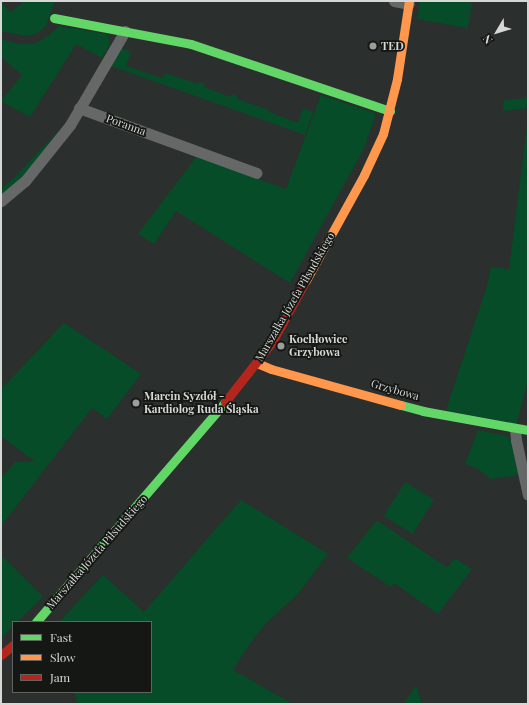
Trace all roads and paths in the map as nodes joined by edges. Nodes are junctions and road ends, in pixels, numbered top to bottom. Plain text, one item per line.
1 (394, 1) edge
2 (409, 3) edge
3 (54, 18) dead end
4 (125, 31) junction
5 (79, 108) junction
6 (390, 111) junction
7 (257, 173) dead end
8 (1, 201) edge
9 (257, 363) junction
10 (515, 430) junction
11 (528, 430) edge
12 (528, 495) edge
13 (37, 621) edge
14 (12, 646) edge
15 (1, 655) edge

1 - 2 street
2 - 6 street, Marszałka Józefa Piłsudskiego
3 - 4 street
4 - 5 street
4 - 6 street
5 - 7 street, Poranna
5 - 8 street
6 - 9 street, Marszałka Józefa Piłsudskiego
9 - 10 street, Grzybowa
9 - 13 street, Marszałka Józefa Piłsudskiego
10 - 11 street, Grzybowa
10 - 12 street
14 - 15 street

